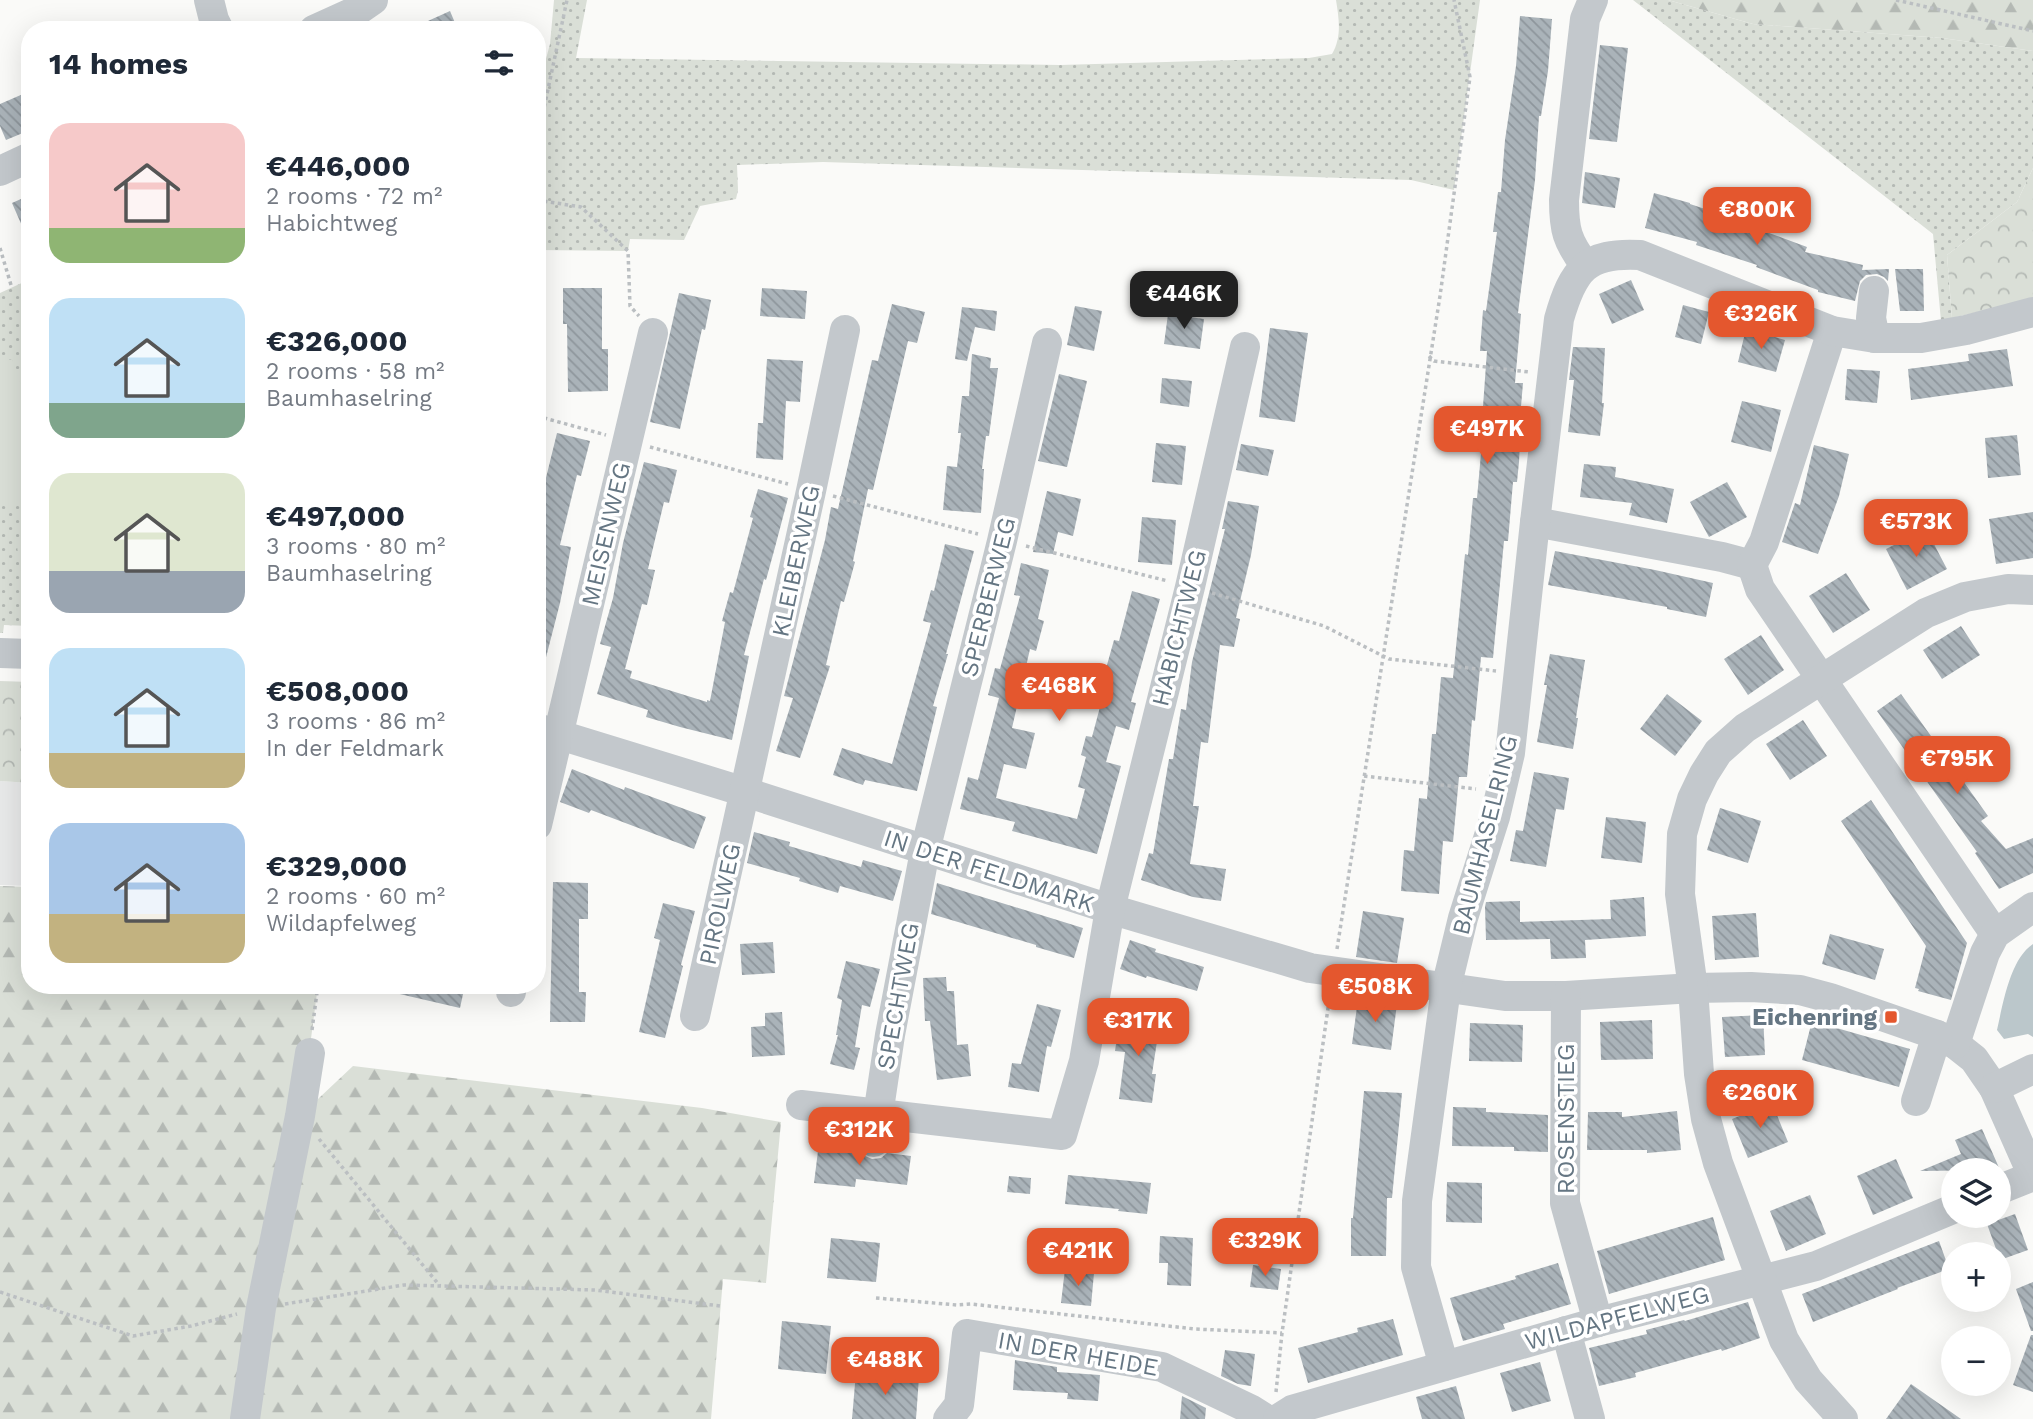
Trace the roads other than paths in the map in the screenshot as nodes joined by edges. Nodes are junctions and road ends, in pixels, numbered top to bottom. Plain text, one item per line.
1 (209, 0) edge
2 (373, 0) edge
3 (1593, 0) edge
4 (216, 21) edge
5 (334, 21) edge
6 (21, 161) edge
7 (0, 171) edge
8 (1585, 265) junction
9 (1874, 291) dead end
10 (2033, 312) edge
11 (845, 330) dead end
12 (1832, 331) junction
13 (653, 333) road end
14 (1875, 338) junction
15 (1047, 343) dead end
16 (1245, 347) dead end
17 (1535, 522) junction
18 (1752, 565) junction
19 (2033, 590) edge
20 (0, 653) edge
21 (21, 654) edge
22 (1821, 679) junction
23 (548, 731) edge
24 (745, 792) junction
25 (925, 851) junction
26 (2033, 907) edge
27 (1110, 909) junction
28 (1995, 934) junction
29 (1446, 988) junction
30 (1693, 988) junction
31 (1566, 996) junction
32 (695, 1016) dead end
33 (1946, 1039) junction
34 (310, 1053) road end
35 (2033, 1069) edge
36 (1994, 1087) junction
37 (1916, 1101) dead end
38 (801, 1105) dead end
39 (876, 1128) junction
40 (2033, 1176) edge
41 (2011, 1185) edge
42 (1941, 1214) edge
43 (1761, 1280) junction
44 (1598, 1322) junction
45 (1566, 1331) junction
46 (1444, 1366) junction
47 (1273, 1411) edge
48 (245, 1419) edge
49 (948, 1419) edge
50 (1590, 1419) edge
51 (1843, 1419) edge

1 - 4 street
2 - 5 street
3 - 8 street
6 - 7 street
8 - 12 street
8 - 17 street, BAUMHASELRING
9 - 14 street
10 - 14 street
11 - 24 street, KLEIBERWEG
12 - 14 street
12 - 18 street
13 - 23 street, MEISENWEG
15 - 25 street, SPERBERWEG
16 - 27 street, HABICHTWEG
17 - 18 street
17 - 29 street, BAUMHASELRING
18 - 22 street
19 - 22 street
20 - 21 street
22 - 28 street
22 - 30 street
23 - 24 street, IN DER FELDMARK
24 - 25 street, IN DER FELDMARK
24 - 32 street, PIROLWEG
25 - 27 street, IN DER FELDMARK
25 - 39 street, SPECHTWEG
26 - 28 street
27 - 29 street, IN DER FELDMARK
27 - 39 street, HABICHTWEG
28 - 33 street
29 - 31 street, IN DER FELDMARK
29 - 46 street, BAUMHASELRING
30 - 31 street, IN DER FELDMARK
30 - 33 street, IN DER FELDMARK
30 - 43 street
31 - 44 street, ROSENSTIEG
33 - 36 street
33 - 37 street
34 - 48 street
35 - 36 street
36 - 40 street
38 - 39 street
40 - 41 street
42 - 43 street, WILDAPFELWEG
43 - 44 street, WILDAPFELWEG
43 - 51 street
44 - 45 street, WILDAPFELWEG
45 - 46 street, WILDAPFELWEG
45 - 50 street
46 - 47 street, WILDAPFELWEG
47 - 49 street, IN DER HEIDE

